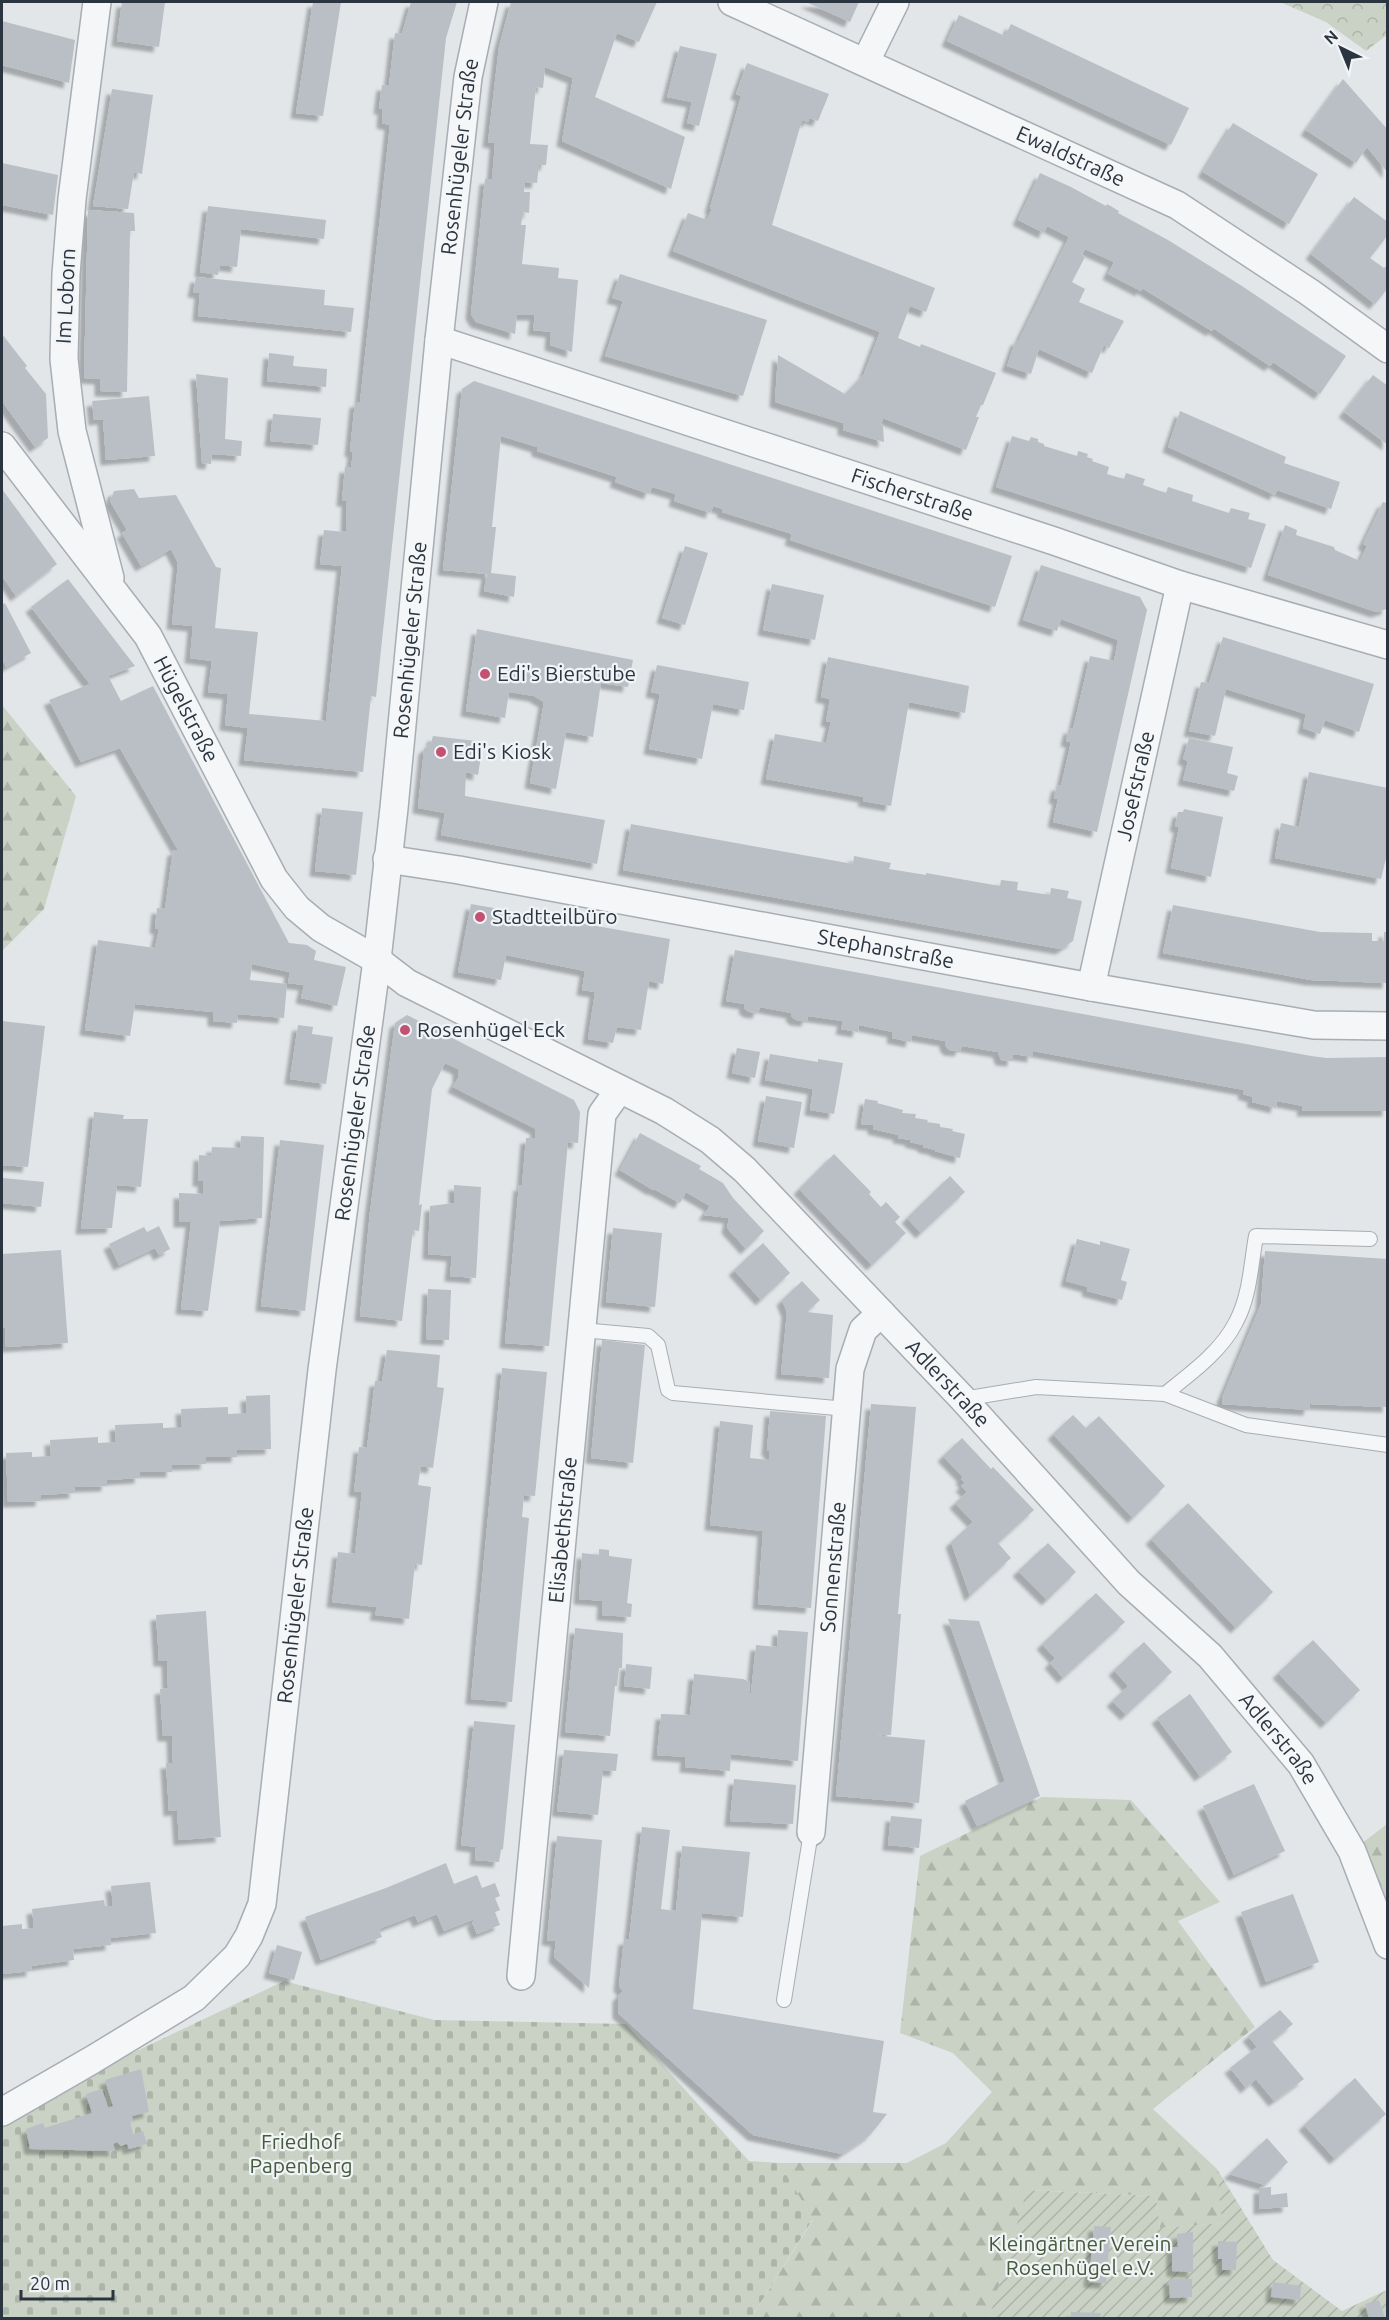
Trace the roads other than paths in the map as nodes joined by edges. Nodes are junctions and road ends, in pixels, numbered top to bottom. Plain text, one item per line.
1 (97, 2) edge
2 (484, 2) edge
3 (732, 2) edge
4 (895, 2) edge
5 (866, 61) junction
6 (439, 340) junction
7 (1388, 349) edge
8 (2, 446) edge
9 (1180, 585) junction
10 (112, 587) junction
11 (1388, 645) edge
12 (387, 859) junction
13 (377, 960) junction
14 (1091, 987) junction
15 (1388, 1026) edge
16 (619, 1090) junction
17 (1370, 1239) dead end
18 (881, 1313) junction
19 (582, 1330) junction
20 (1165, 1394) junction
21 (963, 1399) junction
22 (847, 1409) junction
23 (1388, 1444) edge
24 (811, 1832) joint
25 (1388, 1945) edge
26 (521, 1976) dead end
27 (784, 2000) dead end
28 (2, 2112) edge

1 - 10 street, Im Loborn
2 - 6 street, Rosenhügeler Straße
3 - 5 street, Ewaldstraße
4 - 5 street
5 - 7 street, Ewaldstraße
6 - 9 street, Fischerstraße
6 - 12 street, Rosenhügeler Straße
8 - 10 street, Hügelstraße
9 - 11 street, Fischerstraße
9 - 14 street, Josefstraße
10 - 13 street, Hügelstraße
12 - 13 street, Rosenhügeler Straße
12 - 14 street, Stephanstraße
13 - 16 street, Adlerstraße
13 - 28 street, Rosenhügeler Straße
14 - 15 street, Stephanstraße
16 - 18 street, Adlerstraße
16 - 19 street, Elisabethstraße
17 - 20 lane
18 - 21 street, Adlerstraße
18 - 22 street, Sonnenstraße
19 - 22 lane
19 - 26 street, Elisabethstraße
20 - 21 lane
20 - 23 lane
21 - 25 street, Adlerstraße
22 - 24 street, Sonnenstraße
24 - 27 lane

